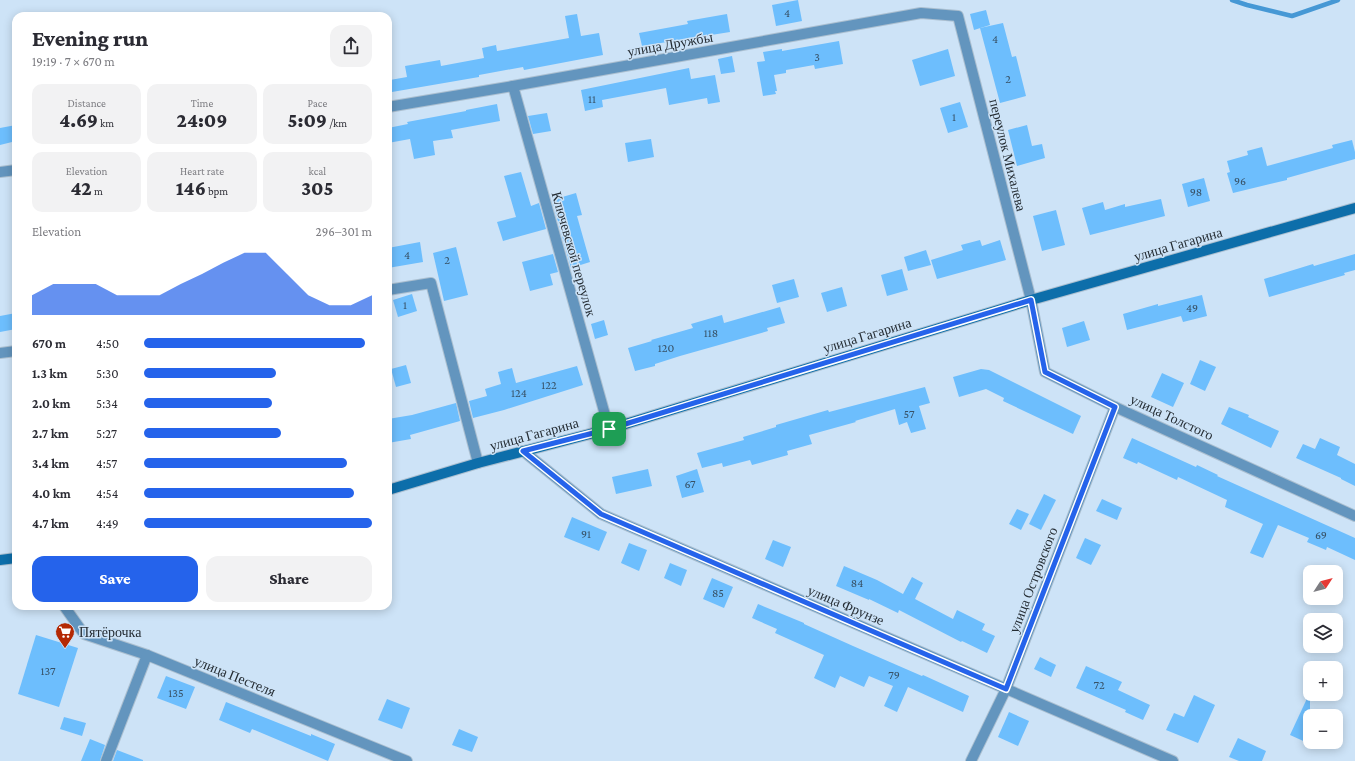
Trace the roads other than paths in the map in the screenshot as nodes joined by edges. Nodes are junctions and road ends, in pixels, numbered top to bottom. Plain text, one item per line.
1 (958, 16) joint
2 (513, 86) junction
3 (392, 106) edge
4 (12, 170) edge
5 (0, 172) edge
6 (1355, 208) edge
7 (392, 289) edge
8 (1031, 300) junction
9 (12, 351) edge
10 (0, 353) edge
11 (1115, 407) junction
12 (609, 429) junction
13 (523, 451) junction
14 (478, 463) junction
15 (392, 489) edge
16 (1355, 516) edge
17 (12, 558) edge
18 (0, 560) edge
19 (67, 610) edge
20 (147, 656) junction
21 (1006, 689) junction
22 (106, 761) edge
23 (407, 761) edge
24 (971, 761) edge
25 (1173, 761) edge

1 - 2 street, улица Дружбы
1 - 8 street, переулок Михалева
2 - 3 street, улица Дружбы
2 - 12 street, Ключевской переулок
4 - 5 street
6 - 8 main road, улица Гагарина
7 - 14 street
8 - 11 street, улица Толстого
8 - 12 main road, улица Гагарина
9 - 10 street
11 - 16 street, улица Толстого
11 - 21 street, улица Островского
12 - 13 main road, улица Гагарина
13 - 14 main road, улица Гагарина
13 - 21 street, улица Фрунзе
14 - 15 main road, улица Гагарина
17 - 18 main road
19 - 20 street, улица Пестеля
20 - 22 street
20 - 23 street, улица Пестеля
21 - 24 street, улица Островского
21 - 25 street, улица Фрунзе

